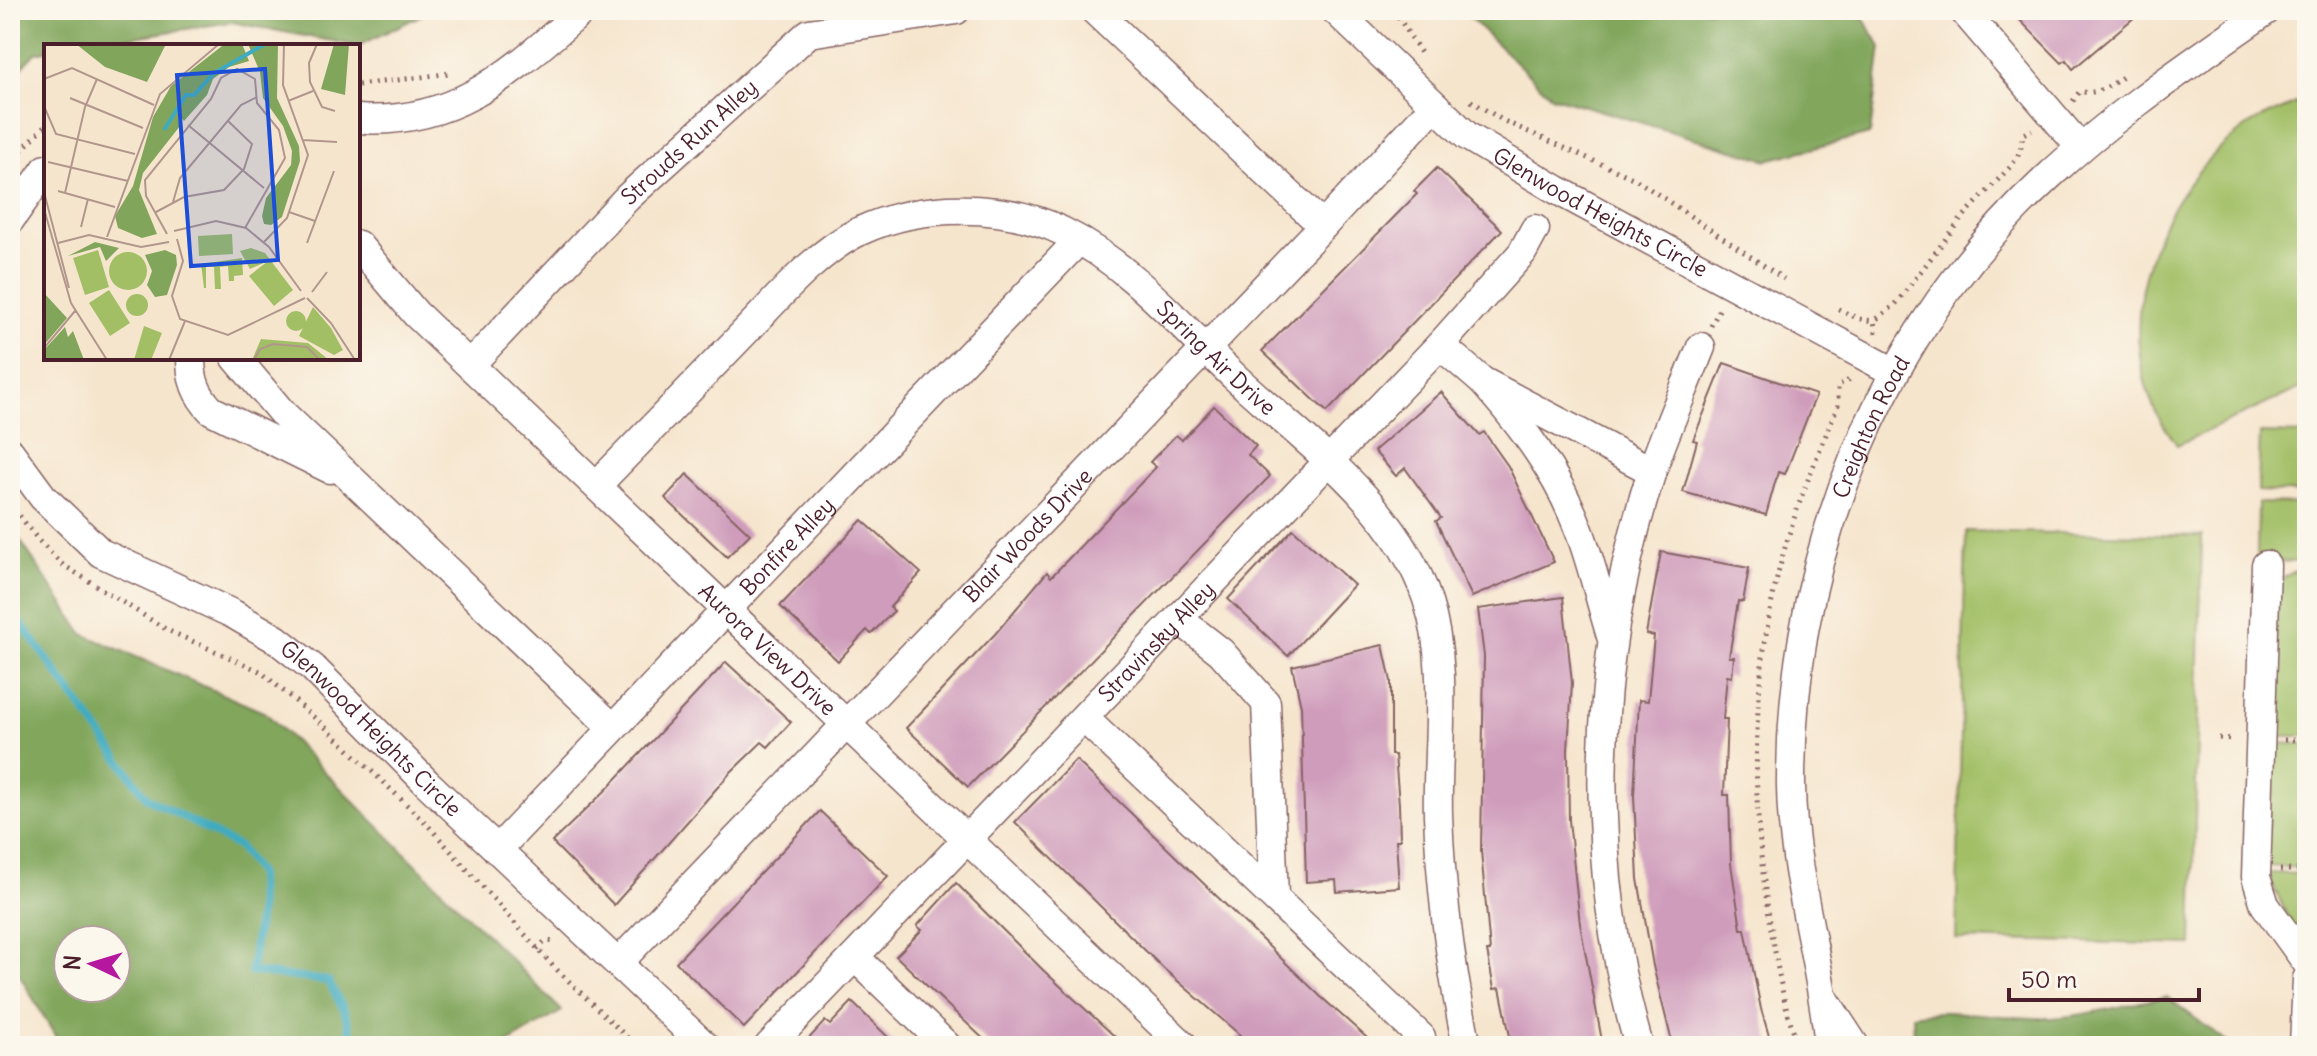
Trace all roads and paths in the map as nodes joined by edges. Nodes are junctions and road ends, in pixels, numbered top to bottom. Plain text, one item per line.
1 (583, 10) edge
2 (956, 10) edge
3 (1094, 10) edge
4 (1335, 10) edge
5 (1394, 10) edge
6 (1963, 10) edge
7 (2267, 10) edge
8 (1423, 57) dead end
9 (465, 67) dead end
10 (2130, 72) dead end
11 (360, 85) edge
12 (1465, 97) dead end
13 (1434, 106) junction
14 (2054, 115) junction
15 (360, 119) edge
16 (44, 127) edge
17 (2080, 147) junction
18 (10, 162) edge
19 (44, 172) edge
20 (10, 220) edge
21 (1323, 226) junction
22 (1535, 229) dead end
23 (1078, 241) junction
24 (360, 247) edge
25 (1786, 281) dead end
26 (1732, 284) junction
27 (1835, 307) dead end
28 (1874, 321) junction
29 (1440, 345) junction
30 (1701, 347) joint
31 (1207, 348) junction
32 (1861, 356) junction
33 (191, 360) edge
34 (238, 360) edge
35 (472, 363) junction
36 (1894, 372) junction
37 (1482, 381) junction
38 (10, 452) edge
39 (1328, 462) junction
40 (1652, 471) junction
41 (350, 479) junction
42 (598, 484) junction
43 (10, 503) edge
44 (2266, 565) dead end
45 (725, 611) junction
46 (1180, 620) junction
47 (1612, 641) junction
48 (1085, 719) junction
49 (846, 724) junction
50 (612, 727) junction
51 (968, 839) junction
52 (497, 850) junction
53 (2269, 870) dead end
54 (2307, 870) edge
55 (1274, 896) junction
56 (856, 958) junction
57 (618, 963) junction
58 (2307, 963) edge
59 (2307, 979) edge
60 (1825, 999) junction
61 (1421, 1037) dead end
62 (636, 1046) edge
63 (705, 1046) edge
64 (769, 1046) edge
65 (947, 1046) edge
66 (1184, 1046) edge
67 (1467, 1046) edge
68 (1639, 1046) edge
69 (1799, 1046) edge
70 (1829, 1046) edge
71 (1855, 1046) edge
72 (2304, 1046) edge

1 - 15 street
2 - 35 street, Strouds Run Alley
3 - 21 street
4 - 13 street, Glenwood Heights Circle
5 - 8 path
6 - 14 street
7 - 17 street, Creighton Road
9 - 11 path
10 - 14 path
12 - 25 path
13 - 21 street, Blair Woods Drive
13 - 26 street, Glenwood Heights Circle
14 - 17 street
14 - 28 path
16 - 18 path
17 - 36 street, Creighton Road
19 - 20 street
21 - 31 street, Blair Woods Drive
22 - 29 street, Stravinsky Alley
23 - 31 street, Spring Air Drive
23 - 42 street, Spring Air Drive
23 - 45 street, Bonfire Alley
24 - 35 street, Aurora View Drive
26 - 30 path
26 - 32 street, Glenwood Heights Circle
27 - 28 path
28 - 32 path
29 - 37 street
29 - 39 street, Stravinsky Alley
30 - 40 street
31 - 39 street, Spring Air Drive
31 - 49 street, Blair Woods Drive
32 - 36 street, Glenwood Heights Circle
32 - 69 path
33 - 41 street
34 - 41 street
35 - 42 street, Aurora View Drive
36 - 60 street, Creighton Road
37 - 40 street
37 - 47 street
38 - 52 street, Glenwood Heights Circle
39 - 46 street, Stravinsky Alley
39 - 67 street, Spring Air Drive
40 - 47 street
41 - 50 street
42 - 45 street, Aurora View Drive
43 - 62 path
44 - 58 street
45 - 49 street, Aurora View Drive
45 - 50 street, Bonfire Alley
46 - 48 street, Stravinsky Alley
46 - 55 street
47 - 68 street
48 - 51 street, Stravinsky Alley
48 - 55 street
49 - 51 street, Aurora View Drive
49 - 57 street, Blair Woods Drive
50 - 52 street, Bonfire Alley
51 - 56 street, Stravinsky Alley
51 - 66 street, Aurora View Drive
52 - 57 street, Glenwood Heights Circle
53 - 54 path
55 - 61 street
56 - 64 street, Stravinsky Alley
56 - 65 street
57 - 63 street, Glenwood Heights Circle
59 - 72 street
60 - 70 street, Creighton Road
60 - 71 street, Creighton Road

